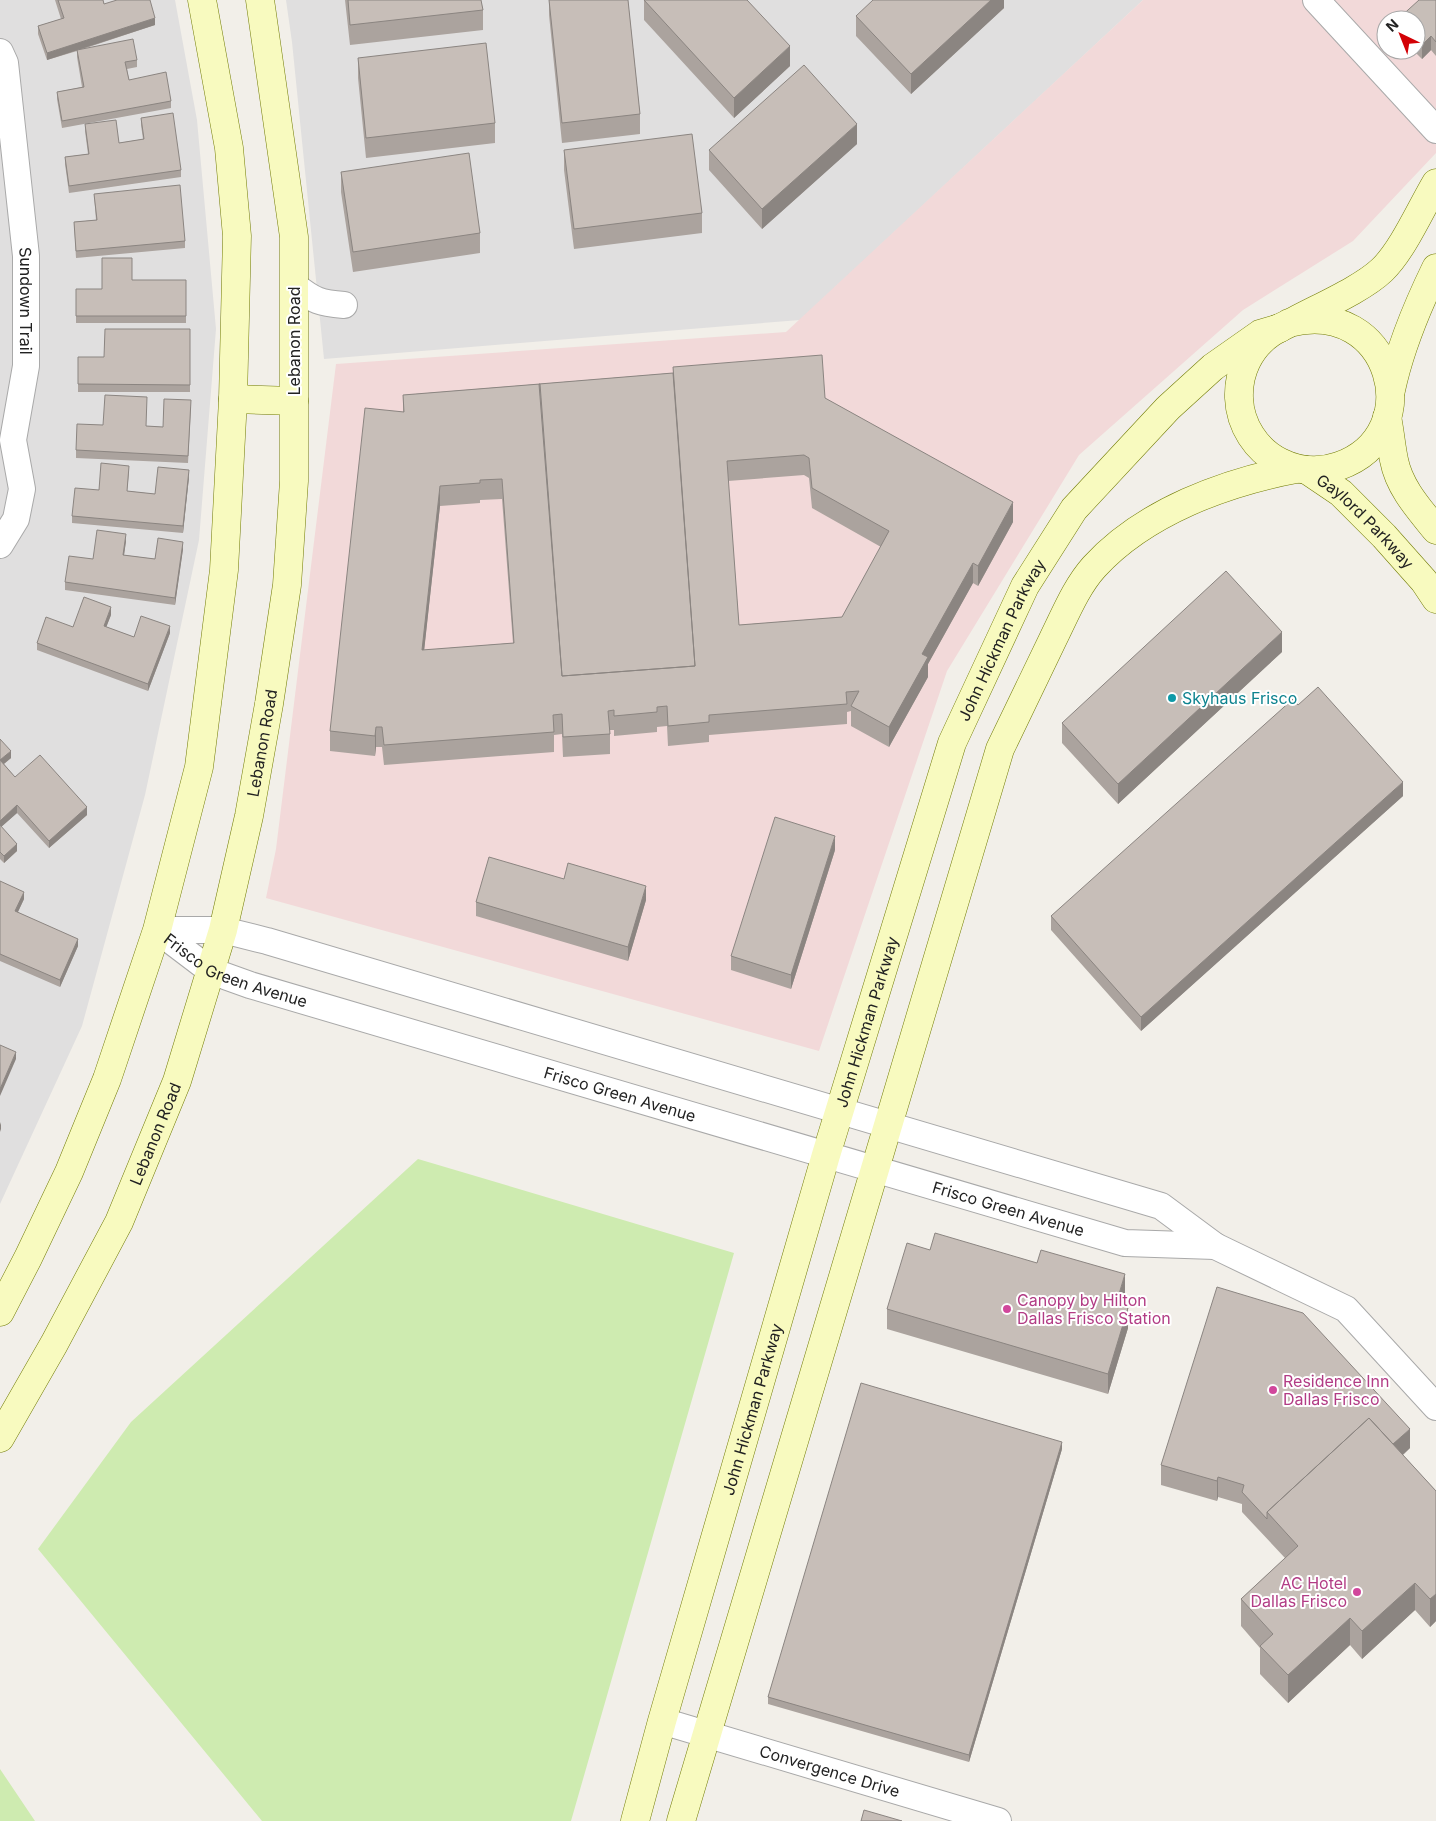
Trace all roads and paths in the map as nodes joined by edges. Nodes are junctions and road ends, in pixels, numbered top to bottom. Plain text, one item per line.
1 (202, 0) edge
2 (260, 0) edge
3 (1316, 0) edge
4 (0, 52) edge
5 (1436, 130) edge
6 (1436, 183) edge
7 (1436, 268) edge
8 (295, 286) junction
9 (344, 305) dead end
10 (1285, 325) junction
11 (233, 399) junction
12 (294, 401) junction
13 (1389, 406) junction
14 (7, 439) edge
15 (1302, 469) junction
16 (1436, 530) edge
17 (0, 545) edge
18 (1436, 599) edge
19 (157, 930) junction
20 (223, 930) junction
21 (211, 971) junction
22 (840, 1110) junction
23 (887, 1125) junction
24 (826, 1155) junction
25 (874, 1169) junction
26 (1215, 1246) junction
27 (0, 1312) edge
28 (1436, 1407) edge
29 (0, 1438) edge
30 (662, 1721) junction
31 (707, 1734) junction
32 (635, 1821) edge
33 (681, 1821) edge
34 (998, 1821) edge

1 - 11 street
2 - 8 street, Lebanon Road
3 - 5 street
4 - 14 street, Sundown Trail
6 - 10 street, John Hickman Parkway
7 - 13 street
8 - 9 street
8 - 12 street, Lebanon Road
10 - 13 street
10 - 15 street
10 - 22 street, John Hickman Parkway
11 - 12 street
11 - 19 street
12 - 20 street, Lebanon Road
13 - 15 street
13 - 16 street
14 - 17 street, Sundown Trail
15 - 18 street, Gaylord Parkway
15 - 23 street
19 - 20 street, Frisco Green Avenue
19 - 21 street, Frisco Green Avenue
19 - 27 street
20 - 21 street, Lebanon Road
20 - 22 street, Frisco Green Avenue
21 - 24 street, Frisco Green Avenue
21 - 29 street, Lebanon Road
22 - 23 street, Frisco Green Avenue
22 - 24 street, John Hickman Parkway
23 - 25 street
23 - 26 street, Frisco Green Avenue
24 - 25 street, Frisco Green Avenue
24 - 30 street, John Hickman Parkway
25 - 26 street, Frisco Green Avenue
25 - 31 street
26 - 28 street, Frisco Green Avenue
30 - 31 street, Convergence Drive
30 - 32 street, John Hickman Parkway
31 - 33 street
31 - 34 street, Convergence Drive

